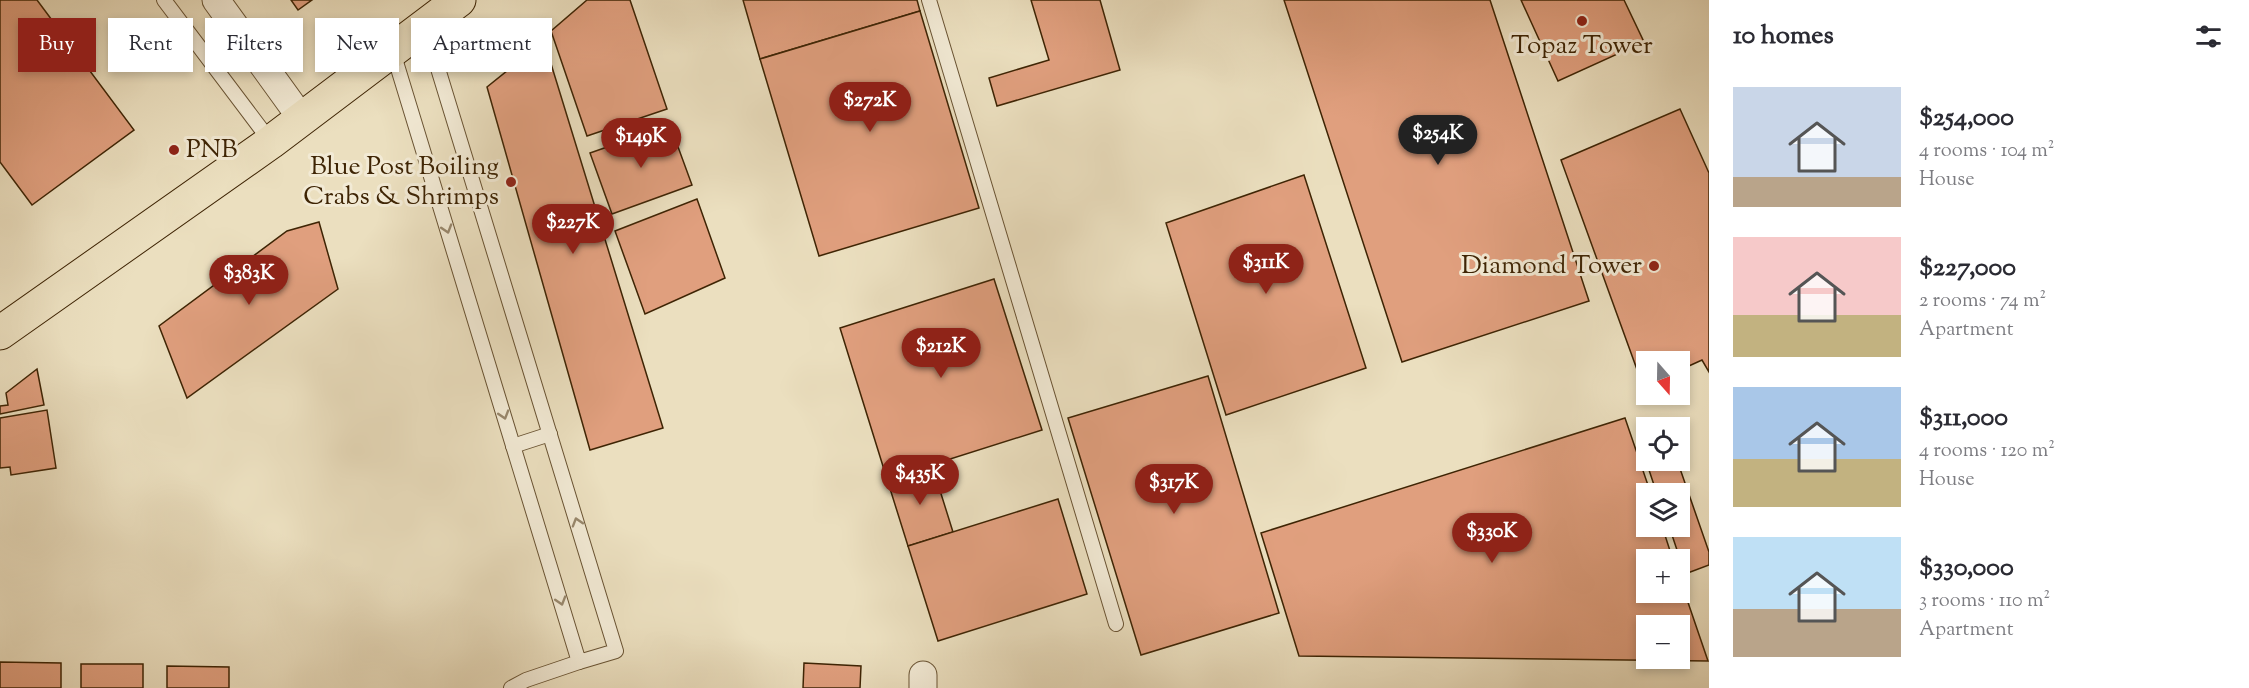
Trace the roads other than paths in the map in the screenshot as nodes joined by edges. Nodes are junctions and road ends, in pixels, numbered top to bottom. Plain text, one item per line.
1 (164, 0) edge
2 (216, 0) edge
3 (459, 0) edge
4 (929, 0) edge
5 (435, 18) edge
6 (363, 72) edge
7 (399, 72) edge
8 (439, 72) edge
9 (302, 119) junction
10 (271, 142) junction
11 (0, 333) edge
12 (550, 434) junction
13 (513, 446) junction
14 (1116, 624) dead end
15 (579, 662) junction
16 (511, 688) edge

1 - 10 lane
2 - 9 street
3 - 5 main road
4 - 14 lane
6 - 9 main road
7 -> 13 lane
8 - 12 lane
9 - 10 main road
10 - 11 main road
12 - 13 lane
15 -> 12 lane
13 -> 15 lane
15 - 16 lane

